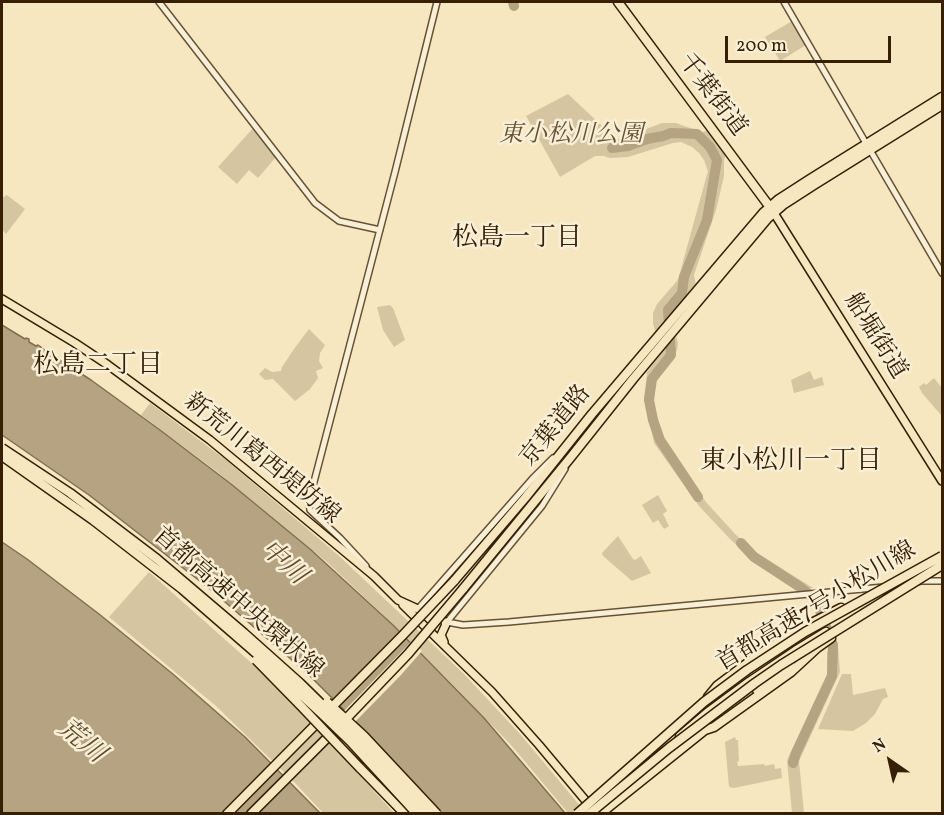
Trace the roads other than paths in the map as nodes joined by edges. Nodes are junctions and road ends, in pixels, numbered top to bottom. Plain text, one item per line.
1 (159, 2) edge
2 (437, 2) edge
3 (618, 2) edge
4 (784, 2) edge
5 (942, 97) edge
6 (942, 105) edge
7 (869, 147) junction
8 (771, 210) junction
9 (380, 230) junction
10 (942, 273) edge
11 (2, 299) edge
12 (2, 448) edge
13 (564, 450) junction
14 (2, 456) edge
15 (571, 457) junction
16 (942, 481) edge
17 (942, 556) edge
18 (942, 565) edge
19 (374, 576) junction
20 (942, 581) edge
21 (398, 600) junction
22 (891, 600) dead end
23 (849, 604) dead end
24 (419, 610) joint
25 (866, 615) dead end
26 (446, 622) junction
27 (846, 624) junction
28 (235, 635) junction
29 (793, 658) junction
30 (459, 660) junction
31 (300, 683) junction
32 (704, 702) junction
33 (705, 730) junction
34 (669, 748) junction
35 (593, 799) junction
36 (227, 813) edge
37 (251, 813) edge
38 (405, 813) edge
39 (417, 813) edge
40 (427, 813) edge
41 (437, 813) edge
42 (572, 813) edge
43 (577, 813) edge
44 (589, 813) edge
45 (598, 813) edge

1 - 9 street
2 - 9 street
3 - 8 highway, 千葉街道
4 - 7 street
5 - 7 highway, 京葉道路
6 - 7 highway, 京葉道路
7 - 8 highway, 京葉道路
7 - 10 street
8 - 13 highway, 京葉道路
8 - 15 highway, 京葉道路
8 - 16 main road, 船堀街道
9 - 19 street
11 - 19 main road, 新荒川葛西堤防線
12 - 31 highway, 首都高速中央環状線, bridge
13 - 24 street
13 - 36 highway, 京葉道路, bridge
14 - 28 highway, 首都高速中央環状線, bridge
15 - 26 street
15 - 37 highway, 京葉道路, bridge
17 - 32 highway, 首都高速7号小松川線, bridge
18 - 29 highway, 首都高速7号小松川線, bridge
19 - 21 main road, 新荒川葛西堤防線
20 - 26 street
21 - 24 main road, 新荒川葛西堤防線
21 - 30 main road, 新荒川葛西堤防線
22 - 27 highway
23 - 32 highway, bridge
25 - 27 highway
26 - 30 main road, 新荒川葛西堤防線
27 - 33 highway, bridge
27 - 34 highway, bridge
28 - 38 highway, bridge
28 - 39 highway, 首都高速中央環状線, bridge
29 - 33 highway
29 - 34 highway, 首都高速7号小松川線, bridge
30 - 45 main road, 新荒川葛西堤防線
31 - 40 highway, 首都高速中央環状線, bridge
31 - 41 highway, bridge
32 - 35 highway, 首都高速7号小松川線, bridge
33 - 45 highway
34 - 44 highway, 首都高速7号小松川線, bridge
35 - 42 highway, bridge
35 - 43 highway, 首都高速7号小松川線, bridge

